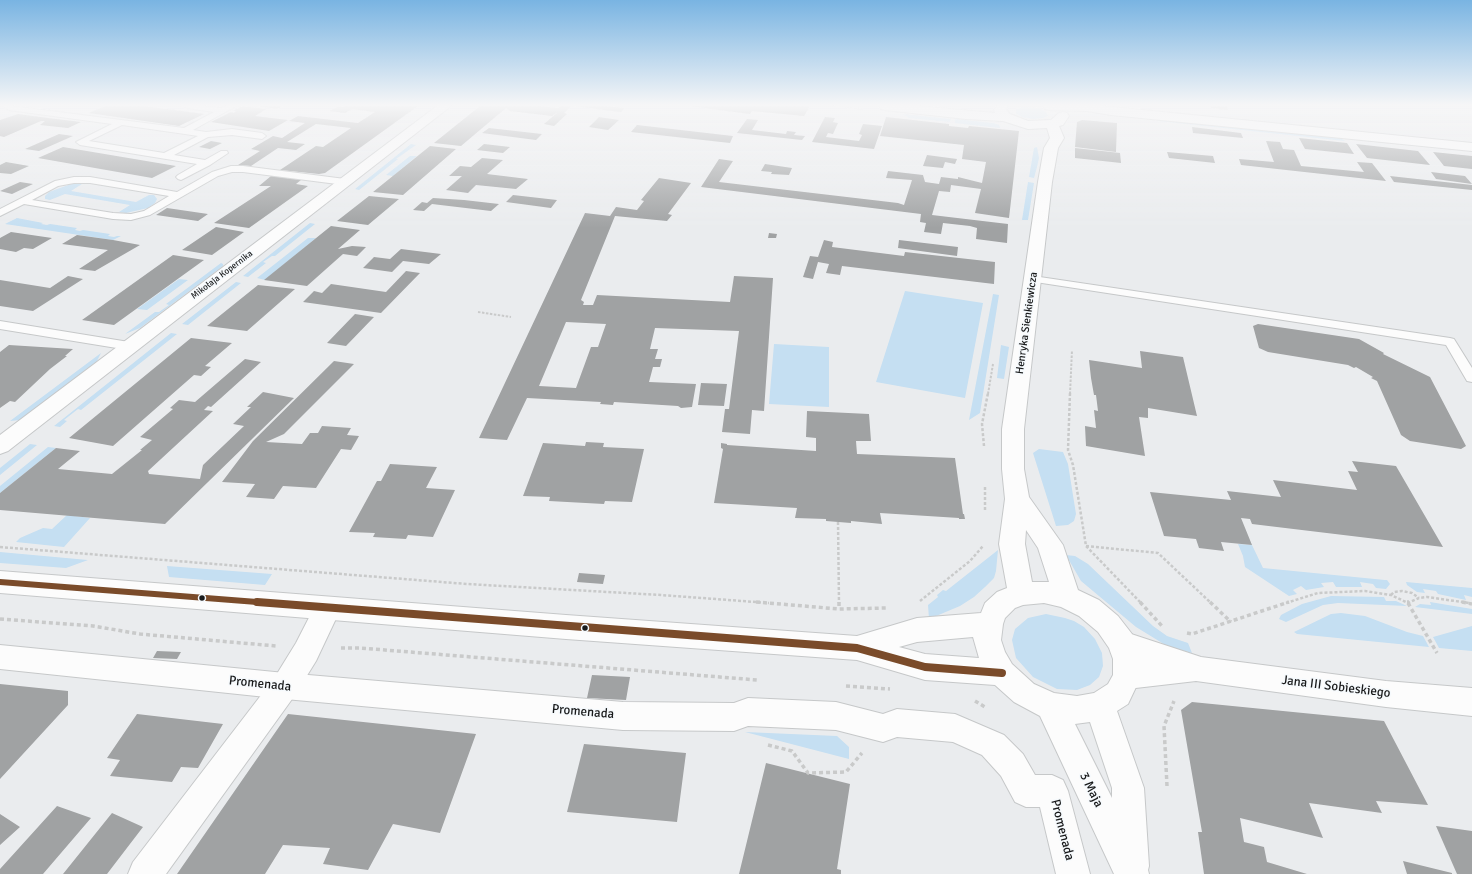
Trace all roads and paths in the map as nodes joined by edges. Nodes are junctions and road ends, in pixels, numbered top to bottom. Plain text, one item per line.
1 (109, 147) edge
2 (182, 147) edge
3 (391, 147) edge
4 (1051, 148) edge
5 (224, 153) dead end
6 (165, 156) junction
7 (206, 163) junction
8 (181, 177) dead end
9 (345, 182) junction
10 (179, 195) junction
11 (22, 201) junction
12 (1, 211) edge
13 (1033, 279) junction
14 (478, 312) dead end
15 (511, 317) dead end
16 (0, 324) edge
17 (129, 346) junction
18 (1072, 350) dead end
19 (994, 360) dead end
20 (1472, 378) edge
21 (0, 446) edge
22 (984, 453) dead end
23 (985, 482) dead end
24 (1017, 498) junction
25 (985, 513) dead end
26 (838, 522) dead end
27 (985, 543) dead end
28 (1086, 546) junction
29 (0, 547) edge
30 (0, 582) edge
31 (1021, 594) junction
32 (1391, 595) junction
33 (1067, 597) junction
34 (1419, 598) junction
35 (917, 603) dead end
36 (1408, 603) junction
37 (1472, 604) edge
38 (328, 608) junction
39 (890, 608) dead end
40 (839, 609) junction
41 (0, 619) edge
42 (1232, 622) junction
43 (989, 624) junction
44 (1164, 629) dead end
45 (1185, 633) dead end
46 (1122, 643) junction
47 (309, 647) junction
48 (857, 648) junction
49 (1437, 653) dead end
50 (0, 657) edge
51 (1201, 670) junction
52 (1002, 673) junction
53 (1127, 676) junction
54 (766, 680) dead end
55 (841, 685) dead end
56 (285, 686) junction
57 (894, 689) dead end
58 (970, 698) dead end
59 (1179, 698) dead end
60 (1472, 702) edge
61 (1051, 706) junction
62 (1100, 706) junction
63 (988, 709) dead end
64 (734, 717) junction
65 (883, 728) junction
66 (1167, 786) dead end
67 (144, 874) edge
68 (1073, 874) edge
69 (1132, 874) edge

1 - 6 lane
2 - 6 lane
3 - 9 street, Mikołaja Kopernika
4 - 13 street, Henryka Sienkiewicza
5 - 7 lane
6 - 7 lane
7 - 8 lane
9 - 10 lane
9 - 17 street, Mikołaja Kopernika
10 - 11 lane
10 - 11 lane
11 - 12 lane
13 - 20 lane
13 - 24 street, Henryka Sienkiewicza
14 - 15 path
16 - 17 lane
17 - 21 street, Mikołaja Kopernika
18 - 28 path
19 - 22 path
23 - 25 path
24 - 31 street, Henryka Sienkiewicza
24 - 33 street, Henryka Sienkiewicza
26 - 40 path
27 - 35 path
28 - 42 path
28 - 44 path
29 - 40 path
30 - 38 street
31 - 33 street
31 - 43 street
32 - 34 path
32 - 36 path
32 - 42 path
33 - 46 street
34 - 36 path
34 - 37 path
36 - 49 path
38 - 47 street
38 - 48 street
39 - 40 path
41 - 47 path
42 - 45 path
43 - 48 street
43 - 52 street
46 - 51 street, Jana III Sobieskiego
46 - 53 street
47 - 54 path
47 - 56 street
48 - 52 street
50 - 56 street, Promenada
51 - 53 street, Jana III Sobieskiego
51 - 60 street, Jana III Sobieskiego
52 - 61 street
53 - 62 street
55 - 57 path
56 - 64 street, Promenada
56 - 67 street
58 - 63 path
59 - 66 path
61 - 62 street
61 - 69 street, 3 Maja
62 - 69 street, 3 Maja
64 - 65 street, Promenada
64 - 65 path
65 - 68 street, Promenada

